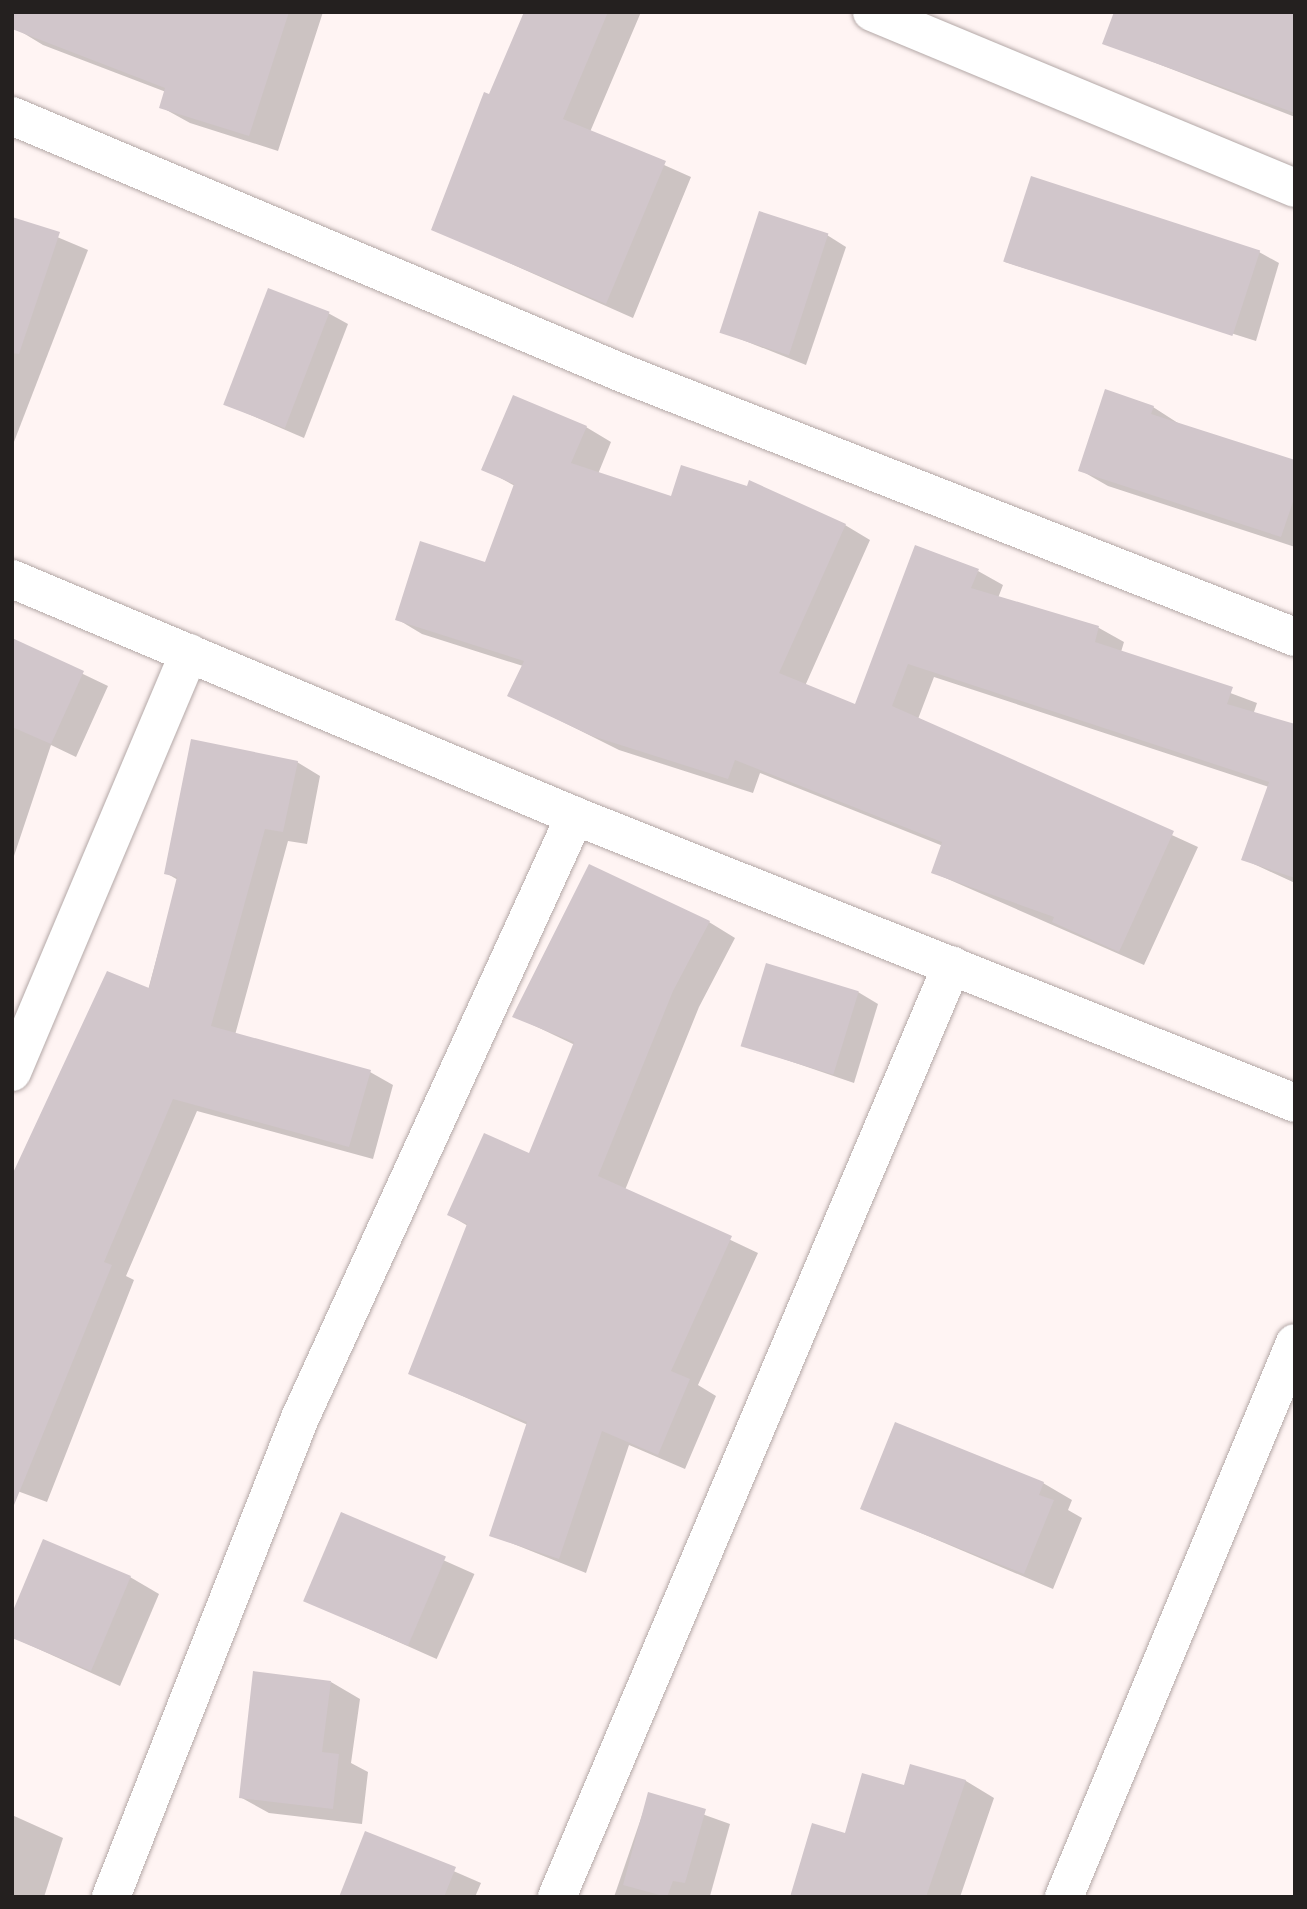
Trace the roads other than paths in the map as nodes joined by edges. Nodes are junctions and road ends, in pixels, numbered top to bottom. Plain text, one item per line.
1 (872, 12) edge
2 (12, 116) edge
3 (1295, 188) edge
4 (12, 579) edge
5 (1295, 637) edge
6 (189, 653) junction
7 (575, 816) junction
8 (953, 965) junction
9 (12, 1072) edge
10 (1295, 1102) edge
11 (1295, 1343) edge
12 (111, 1897) edge
13 (557, 1897) edge
14 (1064, 1897) edge

1 - 3 street
2 - 5 street
4 - 6 street
6 - 7 street
6 - 9 street
7 - 8 street
7 - 12 street
8 - 10 street
8 - 13 street
11 - 14 street

